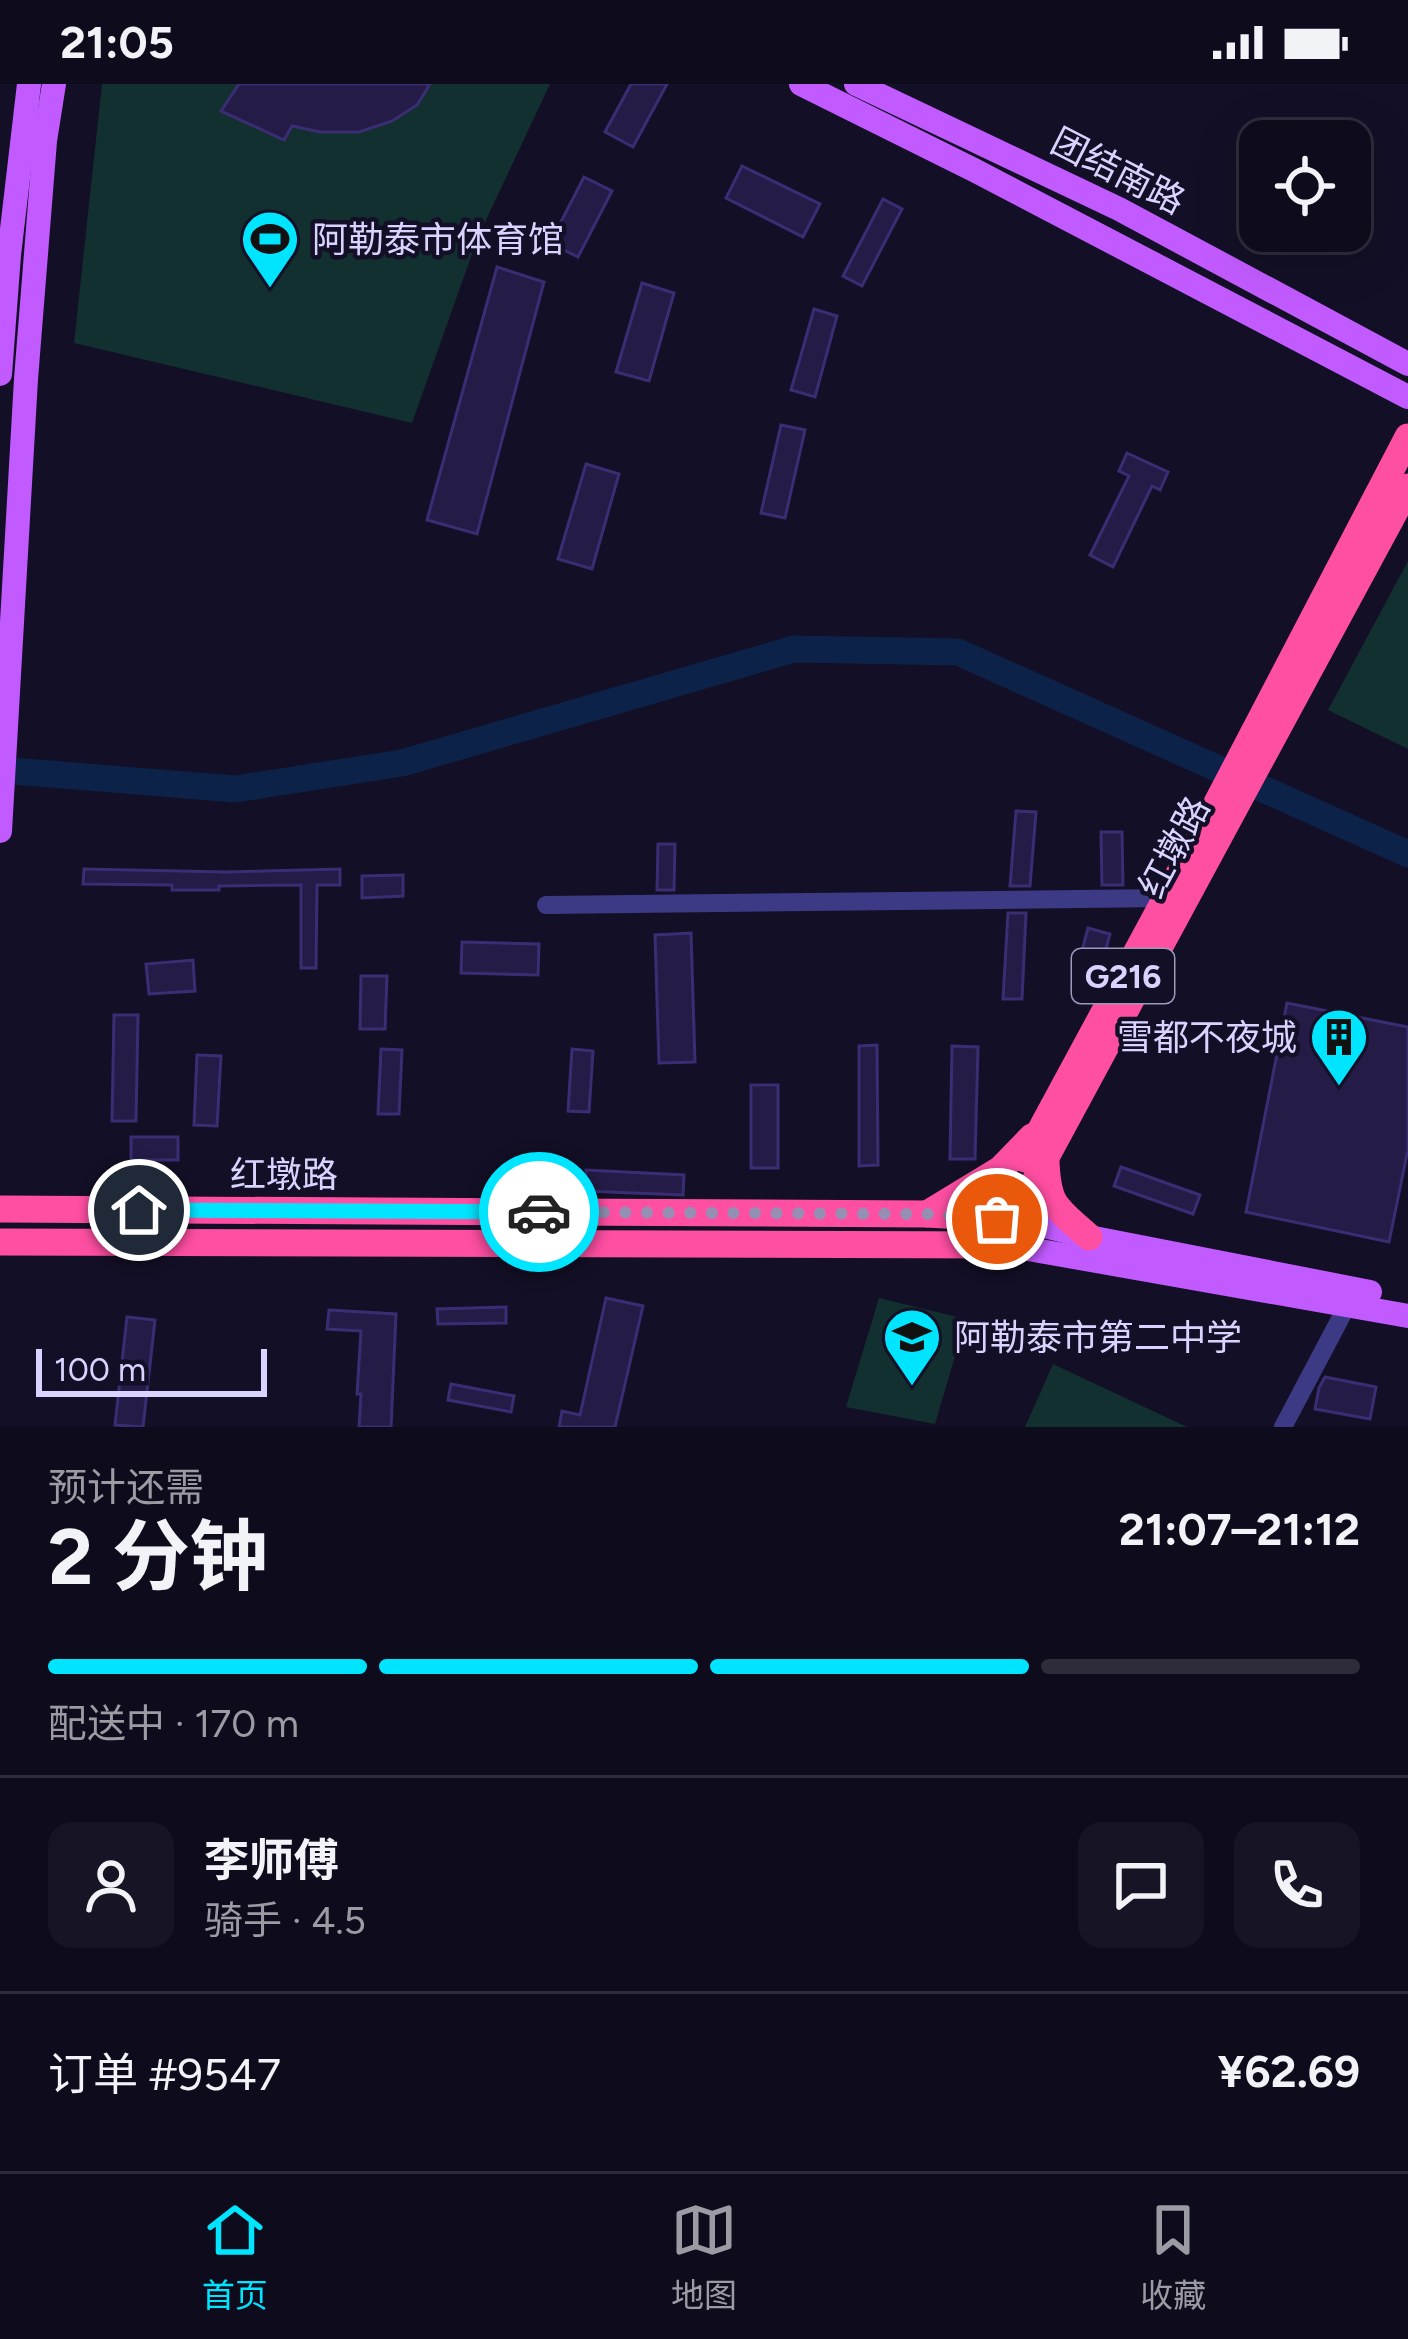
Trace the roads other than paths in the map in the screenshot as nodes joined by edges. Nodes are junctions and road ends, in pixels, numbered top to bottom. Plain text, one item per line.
1 (28, 84) edge
2 (54, 84) edge
3 (801, 84) edge
4 (856, 84) edge
5 (1408, 364) edge
6 (0, 374) edge
7 (1408, 397) edge
8 (1408, 436) edge
9 (1408, 487) edge
10 (1285, 695) junction
11 (1215, 826) junction
12 (0, 831) edge
13 (1166, 898) junction
14 (546, 905) dead end
15 (1043, 1143) junction
16 (0, 1209) edge
17 (927, 1214) junction
18 (1001, 1232) junction
19 (1089, 1237) junction
20 (0, 1242) edge
21 (1408, 1299) edge
22 (1348, 1304) junction
23 (1408, 1316) edge
24 (1283, 1427) edge

1 - 6 main road
2 - 12 main road
3 - 7 main road
4 - 5 main road, 团结南路
8 - 10 highway, 红墩路 / G216
9 - 10 highway, 红墩路 / G216
10 - 11 highway, 红墩路 / G216
11 - 13 highway, 红墩路 / G216
11 - 15 highway, 红墩路 / G216
13 - 14 street
13 - 15 highway, 红墩路 / G216
15 - 17 highway
15 - 18 highway, 红墩路 / G216
15 - 19 highway
16 - 17 highway, 红墩路
17 - 18 highway, 红墩路
18 - 19 main road
18 - 20 highway, 红墩路
18 - 22 main road
19 - 21 main road
22 - 23 main road
22 - 24 street

